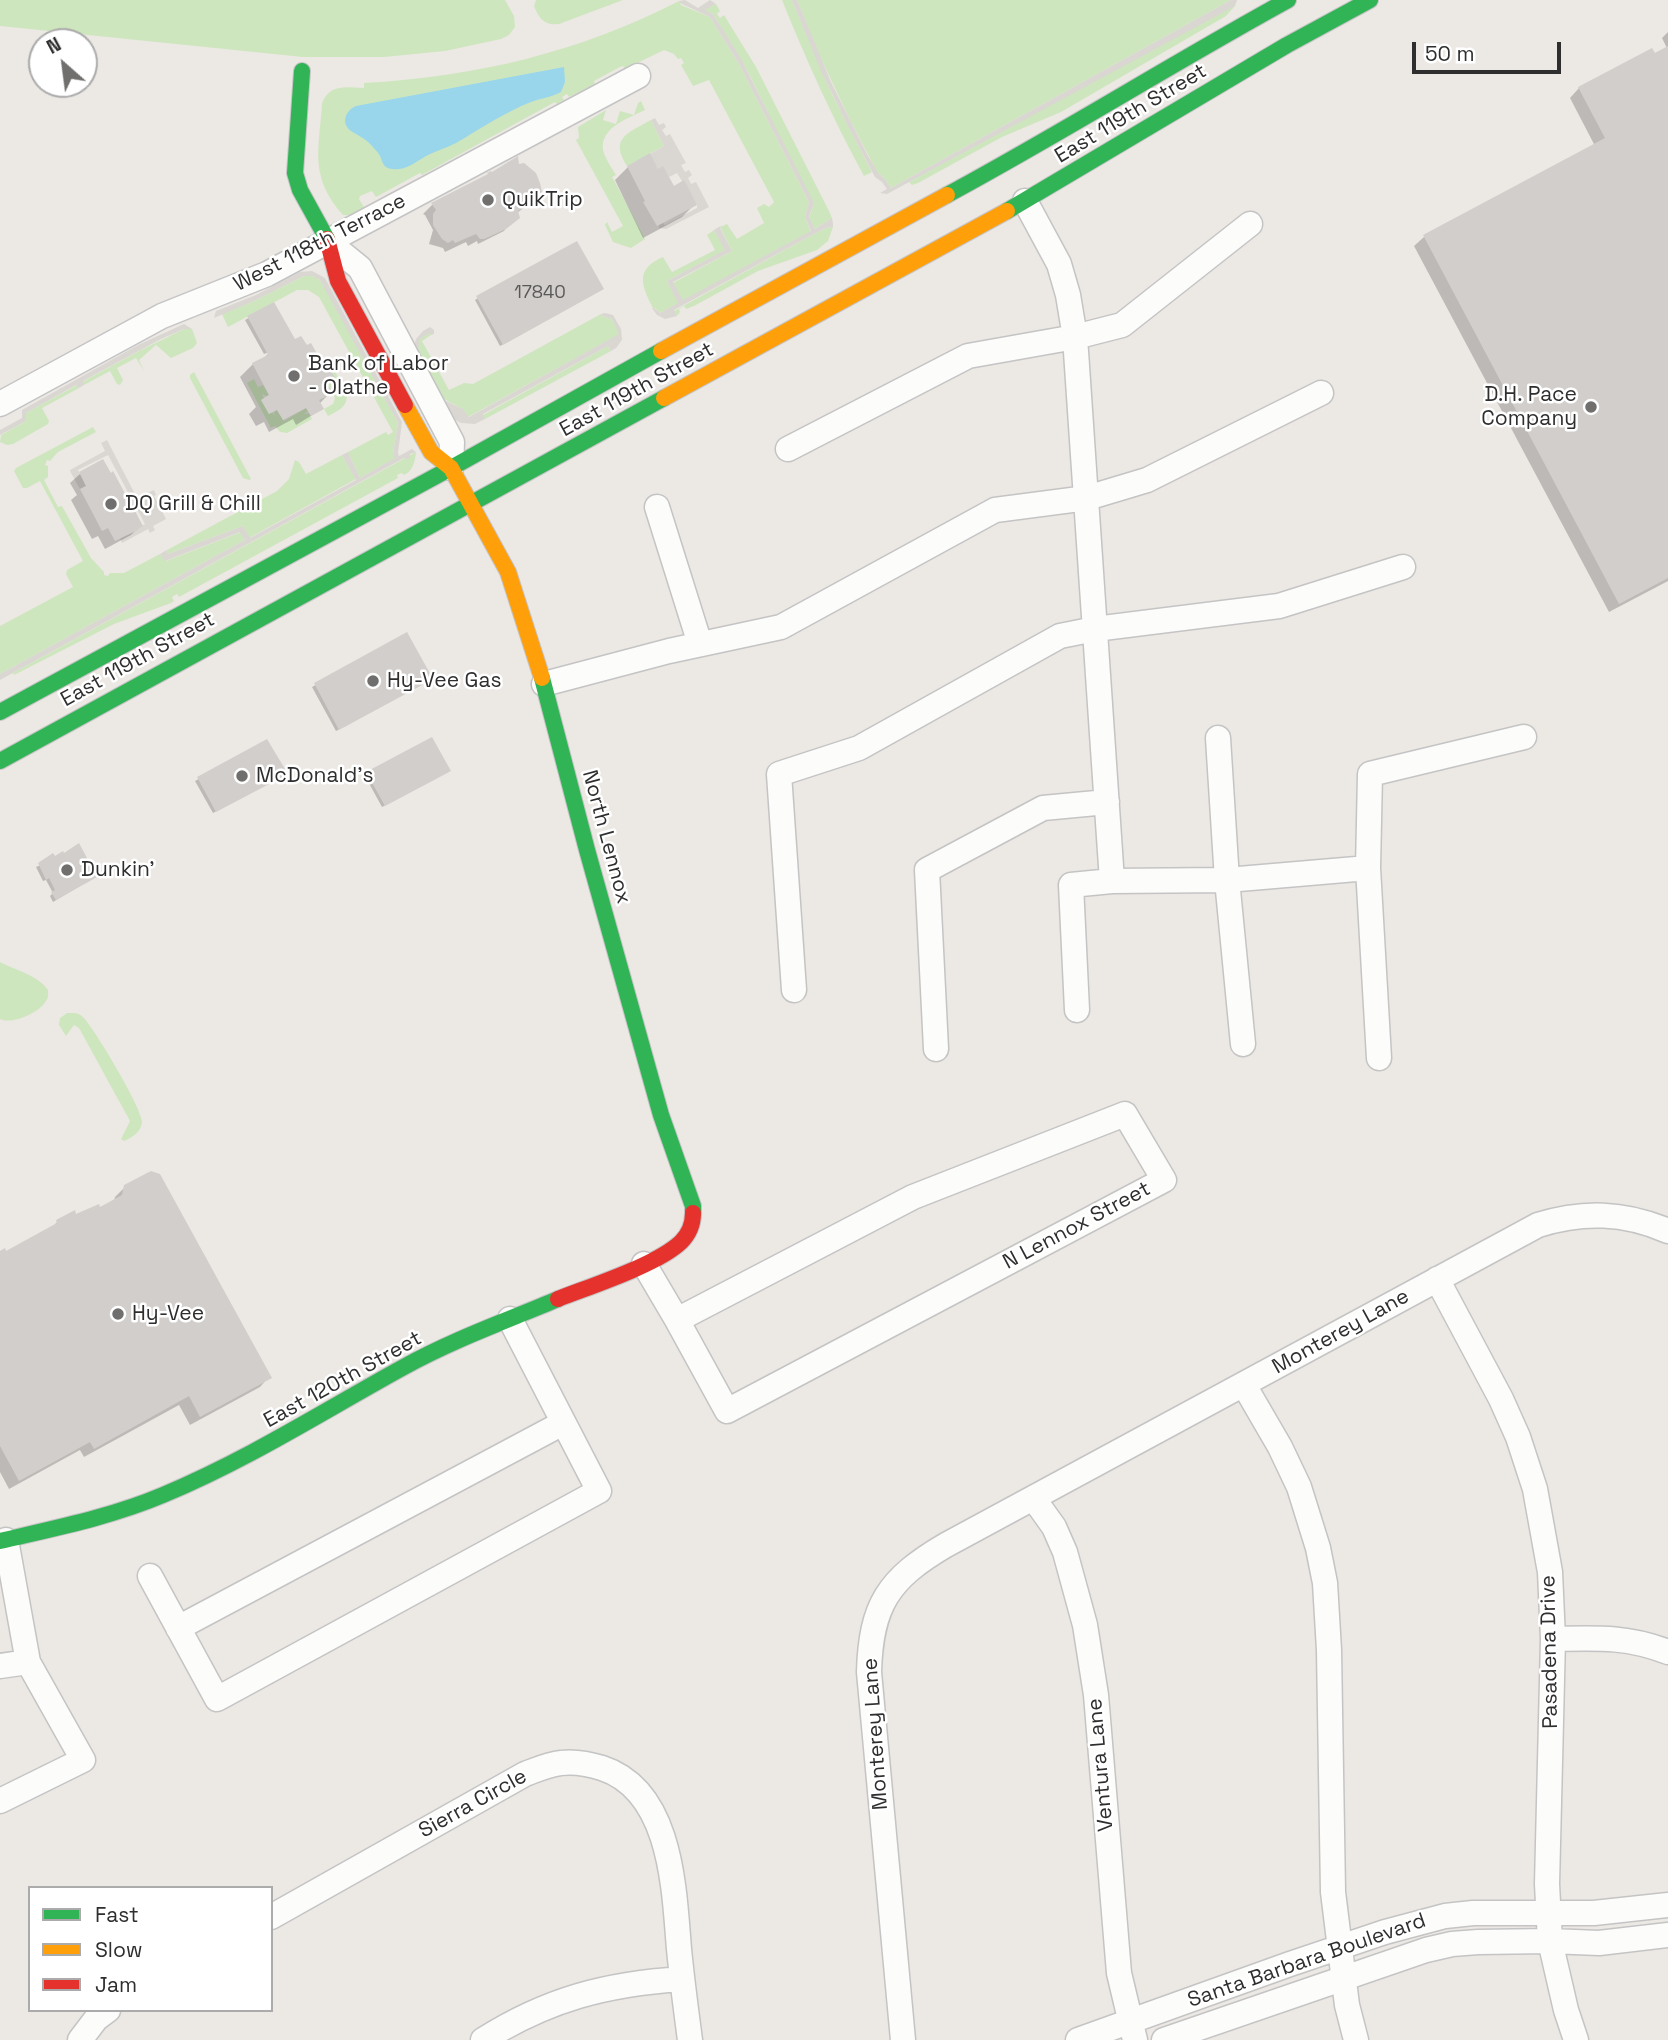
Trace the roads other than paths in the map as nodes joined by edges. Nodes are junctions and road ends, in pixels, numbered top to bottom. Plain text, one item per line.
1 (1288, 0) edge
2 (1370, 0) edge
3 (302, 71) dead end
4 (638, 76) dead end
5 (1025, 201) junction
6 (1250, 224) dead end
7 (328, 242) junction
8 (1075, 337) junction
9 (1321, 393) dead end
10 (0, 404) edge
11 (788, 449) dead end
12 (452, 468) junction
13 (1087, 498) junction
14 (471, 505) junction
15 (657, 507) dead end
16 (1403, 567) dead end
17 (1096, 629) junction
18 (700, 644) junction
19 (544, 684) junction
20 (0, 712) edge
21 (1524, 737) dead end
22 (1218, 738) dead end
23 (0, 761) edge
24 (1107, 802) junction
25 (1368, 868) junction
26 (1227, 880) junction
27 (1112, 881) junction
28 (794, 990) dead end
29 (1077, 1010) dead end
30 (1243, 1044) dead end
31 (936, 1049) dead end
32 (1379, 1058) dead end
33 (692, 1227) joint
34 (1668, 1231) edge
35 (644, 1264) junction
36 (1437, 1279) junction
37 (510, 1319) junction
38 (677, 1320) junction
39 (1244, 1385) junction
40 (562, 1423) junction
41 (1034, 1499) junction
42 (3, 1540) edge
43 (150, 1576) dead end
44 (178, 1628) junction
45 (1553, 1639) junction
46 (1668, 1652) edge
47 (28, 1662) junction
48 (0, 1665) edge
49 (0, 1801) edge
50 (1668, 1905) edge
51 (1548, 1914) junction
52 (273, 1916) edge
53 (1668, 1936) edge
54 (1550, 1941) junction
55 (1339, 1949) junction
56 (1343, 1978) junction
57 (682, 1979) junction
58 (105, 2012) edge
59 (1133, 2031) edge
60 (80, 2040) edge
61 (483, 2040) edge
62 (690, 2040) edge
63 (904, 2040) edge
64 (1078, 2040) edge
65 (1164, 2040) edge
66 (1356, 2040) edge
67 (1576, 2040) edge

1 - 12 main road, East 119th Street
2 - 5 main road, East 119th Street
3 - 7 main road
4 - 7 street, West 118th Terrace
5 - 8 street
5 - 14 main road, East 119th Street
6 - 8 street
7 - 10 street, West 118th Terrace
7 - 12 street
8 - 11 street
8 - 13 street
9 - 13 street
12 - 14 main road, North Lennox
12 - 20 main road, East 119th Street
13 - 17 street
13 - 18 street
14 - 19 main road, North Lennox
14 - 23 main road, East 119th Street
15 - 18 street
16 - 17 street
17 - 24 street
17 - 28 street
18 - 19 street
19 - 33 main road, North Lennox
21 - 25 street
22 - 26 street
24 - 27 street
24 - 31 street
25 - 26 street
25 - 32 street
26 - 27 street
26 - 30 street
27 - 29 street
33 - 35 main road, East 120th Street
34 - 36 street
35 - 37 main road, East 120th Street
35 - 38 street, N Lennox Street
36 - 39 street, Monterey Lane
36 - 45 street, Pasadena Drive
37 - 40 street
37 - 42 main road, East 120th Street
38 - 38 street, N Lennox Street
39 - 41 street, Monterey Lane
39 - 55 street
40 - 44 street
40 - 44 street
41 - 59 street, Ventura Lane
41 - 63 street, Monterey Lane
42 - 47 street
43 - 44 street
45 - 46 street
45 - 51 street, Pasadena Drive
47 - 48 street
47 - 49 street
50 - 51 street, Santa Barbara Boulevard
51 - 54 street, Pasadena Drive
51 - 55 street, Santa Barbara Boulevard
52 - 57 street, Sierra Circle
53 - 54 street, Santa Barbara Boulevard
54 - 56 street, Santa Barbara Boulevard
54 - 67 street, Pasadena Drive
55 - 56 street
55 - 59 street, Santa Barbara Boulevard
56 - 65 street, Santa Barbara Boulevard
56 - 66 street
57 - 61 street
57 - 62 street, Sierra Circle
58 - 60 street
59 - 64 street, Santa Barbara Boulevard

